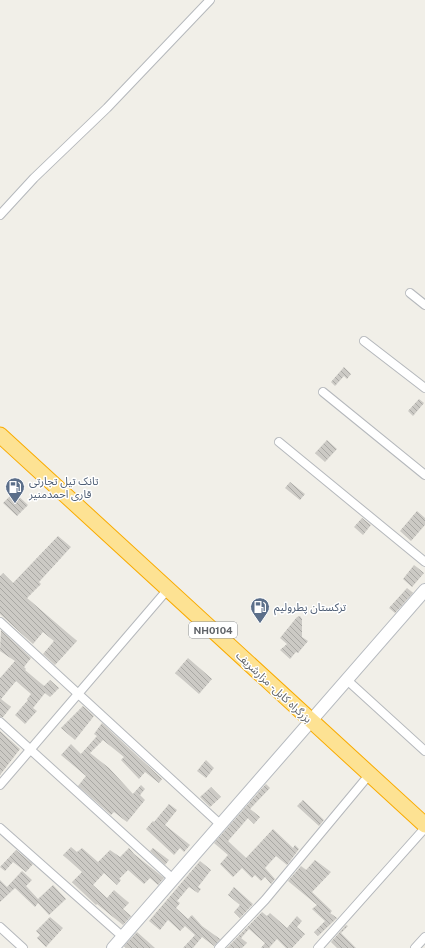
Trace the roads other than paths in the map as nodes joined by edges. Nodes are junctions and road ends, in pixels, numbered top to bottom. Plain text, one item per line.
1 (210, 0) edge
2 (0, 215) edge
3 (410, 293) dead end
4 (425, 305) edge
5 (364, 341) dead end
6 (425, 388) edge
7 (323, 392) dead end
8 (0, 435) edge
9 (279, 442) dead end
10 (425, 475) edge
11 (425, 562) edge
12 (168, 589) junction
13 (425, 590) edge
14 (0, 622) edge
15 (347, 680) junction
16 (78, 694) junction
17 (0, 722) edge
18 (311, 722) junction
19 (30, 750) junction
20 (425, 751) edge
21 (370, 775) junction
22 (0, 785) edge
23 (221, 825) junction
24 (425, 826) edge
25 (0, 828) edge
26 (174, 879) junction
27 (0, 927) edge
28 (123, 937) junction
29 (425, 937) edge
30 (24, 948) edge
31 (113, 948) edge
32 (219, 948) edge
33 (318, 948) edge
34 (415, 948) edge

1 - 2 street
3 - 4 street
5 - 6 street
7 - 10 street
8 - 12 highway, بزرگراه کابل - مزارشریف / NH0104
9 - 11 street
12 - 16 street
12 - 18 highway, بزرگراه کابل - مزارشریف / NH0104
13 - 15 street
14 - 16 street
15 - 18 street
15 - 20 street
16 - 19 street
16 - 23 street
17 - 19 street
18 - 21 highway, بزرگراه کابل - مزارشریف / NH0104
18 - 23 street
19 - 22 street
19 - 26 street
21 - 24 highway, بزرگراه کابل - مزارشریف / NH0104
21 - 32 street
23 - 26 street
24 - 33 street
25 - 28 street
26 - 28 street
27 - 30 street
28 - 31 street
29 - 34 street

